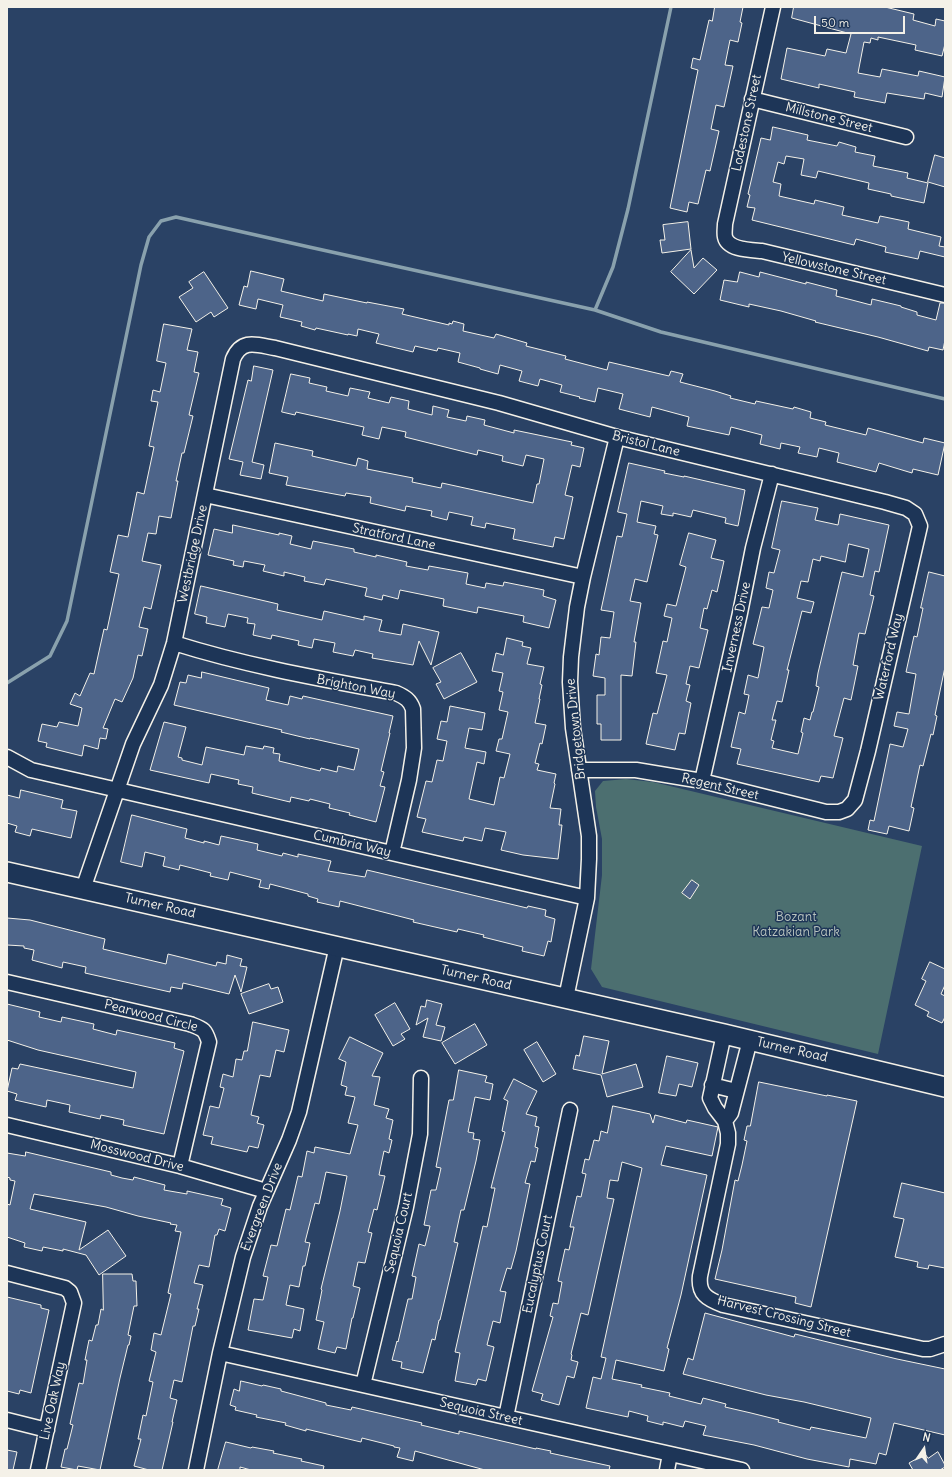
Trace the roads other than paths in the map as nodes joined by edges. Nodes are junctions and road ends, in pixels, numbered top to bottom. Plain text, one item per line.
1 (773, 7) edge
2 (752, 99) junction
3 (906, 137) dead end
4 (726, 239) joint
5 (945, 295) edge
6 (376, 373) joint
7 (617, 437) junction
8 (772, 474) junction
9 (205, 495) junction
10 (915, 514) joint
11 (583, 577) junction
12 (174, 643) junction
13 (7, 757) edge
14 (579, 770) junction
15 (702, 781) junction
16 (116, 790) junction
17 (855, 800) joint
18 (392, 853) junction
19 (7, 872) edge
20 (83, 889) junction
21 (588, 898) junction
22 (337, 946) junction
23 (7, 982) edge
24 (566, 998) junction
25 (724, 1034) junction
26 (750, 1040) junction
27 (420, 1078) dead end
28 (712, 1085) junction
29 (945, 1087) edge
30 (736, 1091) junction
31 (570, 1110) dead end
32 (725, 1121) junction
33 (7, 1125) edge
34 (180, 1166) junction
35 (266, 1191) junction
36 (7, 1273) edge
37 (945, 1344) edge
38 (220, 1353) junction
39 (363, 1385) junction
40 (506, 1417) junction
41 (7, 1420) edge
42 (46, 1430) junction
43 (670, 1454) junction
44 (38, 1470) edge
45 (196, 1470) edge
46 (667, 1470) edge
47 (742, 1470) edge

1 - 2 street, Lodestone Street
2 - 3 street, Millstone Street
2 - 4 street, Lodestone Street
4 - 5 street, Yellowstone Street
6 - 7 street, Bristol Lane
6 - 9 street, Westbridge Drive
7 - 8 street, Bristol Lane
7 - 11 street, Bridgetown Drive
8 - 10 street, Bristol Lane
8 - 15 street, Inverness Drive
9 - 11 street, Stratford Lane
9 - 12 street, Westbridge Drive
10 - 17 street, Waterford Way
11 - 14 street, Bridgetown Drive
12 - 16 street, Westbridge Drive
12 - 18 street, Brighton Way
13 - 16 street, Cumbria Way
14 - 15 street, Regent Street
14 - 21 street, Bridgetown Drive
15 - 17 street, Regent Street
16 - 18 street, Cumbria Way
16 - 20 street, Westbridge Drive
18 - 21 street, Cumbria Way
19 - 20 main road, Turner Road
20 - 22 main road, Turner Road
21 - 24 street, Bridgetown Drive
22 - 24 main road, Turner Road
22 - 35 street, Evergreen Drive
23 - 34 street, Pearwood Circle
24 - 25 main road, Turner Road
25 - 26 main road, Turner Road
25 - 28 street, Harvest Crossing Street
26 - 29 main road, Turner Road
26 - 30 street
27 - 39 street, Sequoia Court
28 - 30 street
28 - 32 street, Harvest Crossing Street
30 - 32 street
31 - 40 street, Eucalyptus Court
32 - 37 street, Harvest Crossing Street
33 - 34 street, Mosswood Drive
34 - 35 street, Mosswood Drive
35 - 38 street, Evergreen Drive
36 - 42 street, Live Oak Way
38 - 39 street, Sequoia Street
38 - 45 street, Evergreen Drive
39 - 40 street, Sequoia Street
40 - 43 street, Sequoia Street
41 - 42 street
42 - 44 street, Live Oak Way
43 - 46 street
43 - 47 street, Sequoia Street

